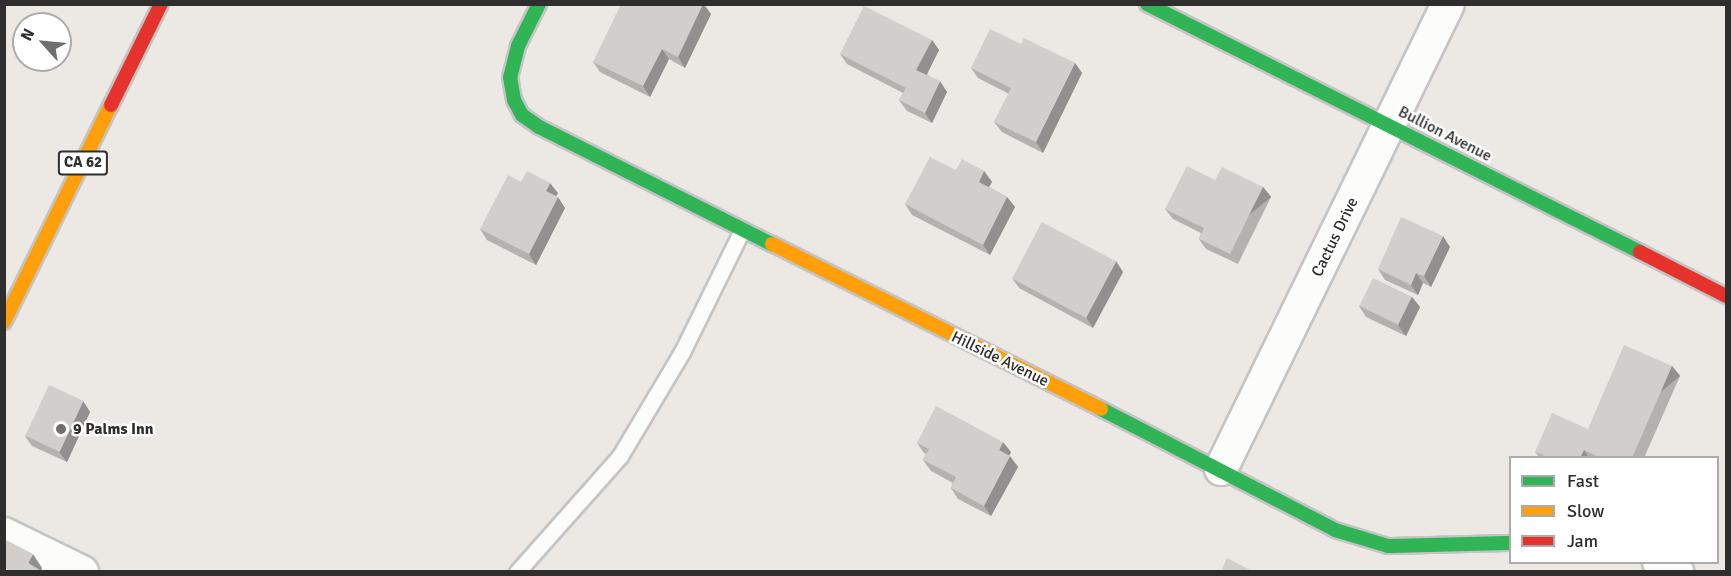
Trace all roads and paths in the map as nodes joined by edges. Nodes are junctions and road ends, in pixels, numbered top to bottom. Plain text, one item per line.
1 (161, 4) edge
2 (539, 4) edge
3 (1147, 4) edge
4 (1448, 4) edge
5 (1390, 124) junction
6 (742, 230) junction
7 (1726, 296) edge
8 (4, 322) edge
9 (1221, 469) junction
10 (4, 534) edge
11 (1509, 543) edge
12 (1663, 564) edge
13 (82, 572) edge
14 (517, 572) edge
15 (1677, 572) edge

1 - 8 street, CA 62
2 - 6 street, Hillside Avenue
3 - 5 street, Bullion Avenue
4 - 5 street, Cactus Drive
5 - 7 street, Bullion Avenue
5 - 9 street, Cactus Drive
6 - 9 street, Hillside Avenue
6 - 14 lane
9 - 11 street, Hillside Avenue
10 - 13 street
12 - 15 street

